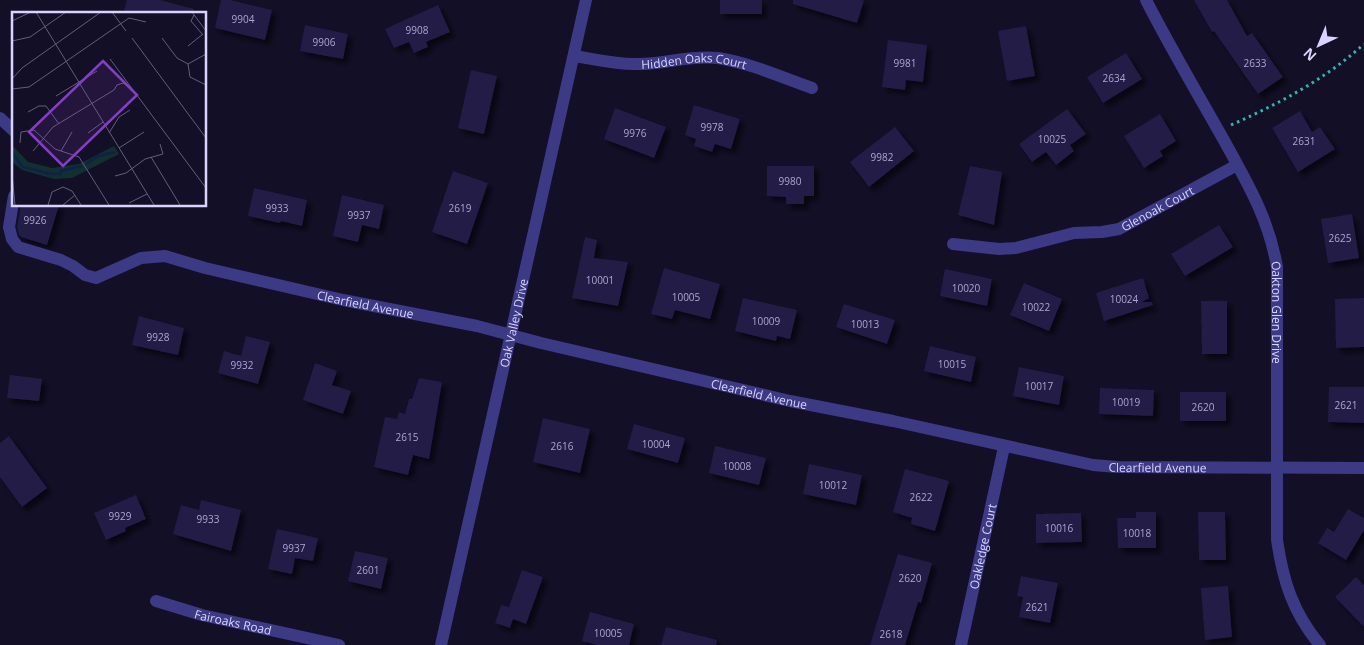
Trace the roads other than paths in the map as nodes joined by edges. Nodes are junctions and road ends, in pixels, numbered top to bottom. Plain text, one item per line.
1 (586, 0) edge
2 (1146, 0) edge
3 (574, 56) junction
4 (812, 88) dead end
5 (0, 118) edge
6 (12, 130) edge
7 (1237, 165) junction
8 (12, 206) edge
9 (953, 244) dead end
10 (510, 335) junction
11 (1004, 446) junction
12 (1276, 468) junction
13 (1364, 468) edge
14 (156, 602) dead end
15 (339, 645) edge
16 (441, 645) edge
17 (961, 645) edge
18 (1320, 645) edge

1 - 3 street, Oak Valley Drive
2 - 7 street, Oakton Glen Drive
3 - 4 street, Hidden Oaks Court
3 - 10 street, Oak Valley Drive
5 - 6 street
7 - 9 street, Glenoak Court
7 - 12 street, Oakton Glen Drive
8 - 10 street, Clearfield Avenue
10 - 11 street, Clearfield Avenue
10 - 16 street, Oak Valley Drive
11 - 12 street, Clearfield Avenue
11 - 17 street, Oakledge Court
12 - 13 street, Clearfield Avenue
12 - 18 street, Oakton Glen Drive
14 - 15 street, Fairoaks Road

